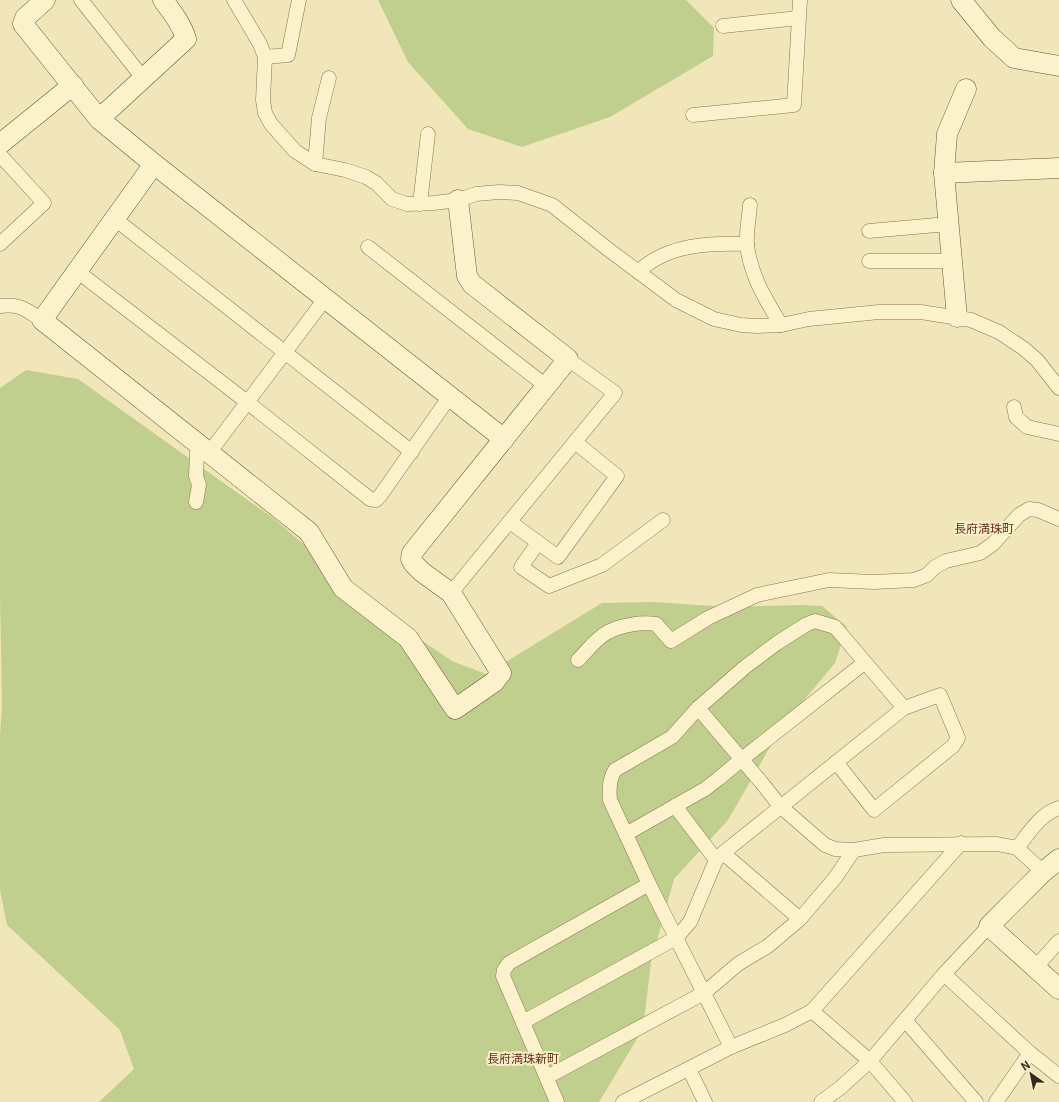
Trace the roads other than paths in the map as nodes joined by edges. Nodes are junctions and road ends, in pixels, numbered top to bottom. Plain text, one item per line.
1 (45, 0) edge
2 (81, 0) edge
3 (163, 0) edge
4 (234, 0) edge
5 (299, 0) edge
6 (800, 0) edge
7 (961, 0) edge
8 (798, 18) junction
9 (722, 26) dead end
10 (265, 57) junction
11 (1059, 66) edge
12 (143, 78) junction
13 (329, 78) dead end
14 (73, 85) junction
15 (966, 89) dead end
16 (693, 115) dead end
17 (99, 119) junction
18 (428, 134) dead end
19 (0, 144) edge
20 (0, 155) edge
21 (154, 164) junction
22 (315, 164) junction
23 (1059, 168) edge
24 (944, 173) junction
25 (458, 200) junction
26 (420, 204) junction
27 (750, 205) dead end
28 (115, 219) junction
29 (948, 224) junction
30 (869, 231) dead end
31 (0, 244) edge
32 (747, 244) junction
33 (368, 247) dead end
34 (869, 261) dead end
35 (952, 261) junction
36 (77, 271) junction
37 (638, 272) junction
38 (325, 299) junction
39 (0, 306) edge
40 (957, 317) junction
41 (42, 320) junction
42 (781, 324) junction
43 (285, 352) junction
44 (568, 359) junction
45 (546, 386) junction
46 (1059, 388) edge
47 (450, 396) junction
48 (247, 402) junction
49 (1014, 407) dead end
50 (1059, 434) edge
51 (504, 439) junction
52 (575, 442) junction
53 (205, 450) junction
54 (412, 452) junction
55 (196, 502) dead end
56 (1059, 519) edge
57 (663, 520) dead end
58 (510, 522) junction
59 (538, 542) junction
60 (451, 593) junction
61 (578, 660) dead end
62 (864, 663) junction
63 (698, 708) junction
64 (904, 708) junction
65 (742, 759) junction
66 (836, 762) junction
67 (675, 806) junction
68 (780, 806) junction
69 (1059, 808) edge
70 (626, 834) junction
71 (961, 843) junction
72 (1017, 848) junction
73 (854, 850) junction
74 (719, 857) junction
75 (1059, 859) edge
76 (1043, 872) junction
77 (649, 884) junction
78 (800, 919) junction
79 (989, 926) junction
80 (676, 938) junction
81 (1059, 941) edge
82 (1035, 968) junction
83 (944, 974) junction
84 (1059, 990) edge
85 (704, 993) junction
86 (812, 1011) junction
87 (905, 1020) junction
88 (523, 1022) junction
89 (731, 1047) junction
90 (1030, 1053) junction
91 (870, 1061) junction
92 (689, 1069) junction
93 (1059, 1076) edge
94 (547, 1077) junction
95 (628, 1101) edge
96 (557, 1102) edge
97 (705, 1102) edge
98 (821, 1102) edge
99 (905, 1102) edge
100 (976, 1102) edge
101 (996, 1102) edge

1 - 14 street
2 - 12 street
3 - 12 street
4 - 10 street
5 - 10 street
6 - 8 street
7 - 11 street
8 - 9 street
8 - 16 street
10 - 22 street
12 - 17 street
13 - 22 street
14 - 17 street
14 - 19 street
15 - 24 street
17 - 21 street
18 - 26 street
20 - 31 street
21 - 28 street
21 - 38 street
22 - 26 street
23 - 24 street
24 - 29 street
25 - 26 street
25 - 37 street
25 - 44 street
27 - 32 street
28 - 36 street
28 - 43 street
29 - 30 street
29 - 35 street
32 - 37 street
32 - 42 street
33 - 45 street
34 - 35 street
35 - 40 street
36 - 41 street
36 - 48 street
37 - 42 street
38 - 43 street
38 - 47 street
39 - 41 street
40 - 42 street
40 - 46 street
41 - 53 street
43 - 48 street
43 - 54 street
44 - 45 street
44 - 52 street
45 - 51 street
47 - 51 street
47 - 54 street
48 - 53 street
48 - 54 street
49 - 50 street
51 - 60 street
52 - 58 street
52 - 59 street
53 - 55 street
53 - 60 street
56 - 61 street
57 - 59 street
58 - 59 street
58 - 60 street
62 - 63 street
62 - 64 street
62 - 65 street
63 - 65 street
63 - 70 street
64 - 66 street
64 - 66 street
65 - 67 street
65 - 68 street
66 - 68 street
67 - 70 street
67 - 74 street
68 - 73 street
68 - 74 street
69 - 72 street
70 - 77 street
71 - 72 street
71 - 73 street
71 - 86 street
72 - 76 street
73 - 78 street
74 - 78 street
74 - 80 street
75 - 76 street
76 - 79 street
77 - 80 street
77 - 88 street
78 - 85 street
79 - 82 street
79 - 83 street
80 - 85 street
80 - 88 street
81 - 82 street
82 - 84 street
83 - 87 street
83 - 90 street
85 - 89 street
85 - 94 street
86 - 89 street
86 - 91 street
87 - 91 street
87 - 100 street
88 - 94 street
89 - 92 street
90 - 93 street
90 - 101 street
91 - 98 street
91 - 99 street
92 - 95 street
92 - 97 street
94 - 96 street

